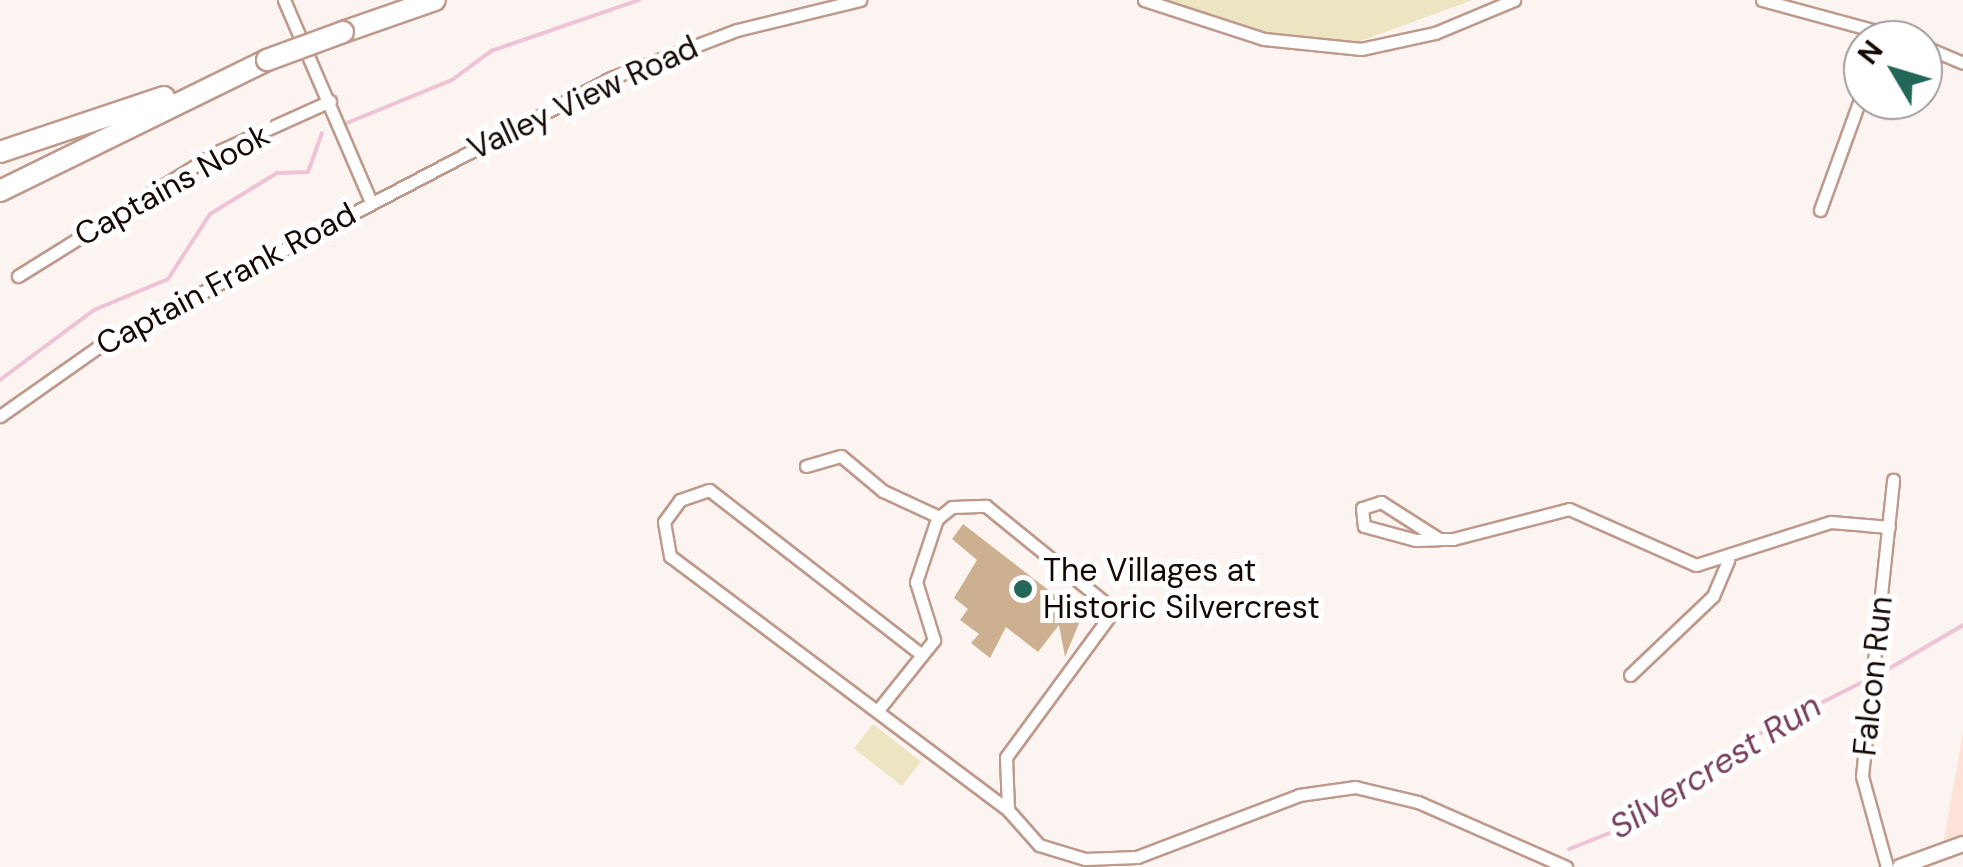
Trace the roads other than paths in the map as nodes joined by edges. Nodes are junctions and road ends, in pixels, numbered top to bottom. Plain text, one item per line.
1 (284, 0) edge
2 (436, 0) edge
3 (860, 0) edge
4 (1144, 0) edge
5 (1514, 0) edge
6 (1762, 0) edge
7 (1843, 24) edge
8 (266, 60) junction
9 (330, 101) junction
10 (1853, 120) edge
11 (0, 152) edge
12 (0, 192) edge
13 (371, 202) junction
14 (1820, 210) dead end
15 (18, 276) dead end
16 (0, 416) edge
17 (806, 466) dead end
18 (1894, 480) dead end
19 (939, 517) junction
20 (1889, 527) junction
21 (1439, 540) junction
22 (1728, 560) junction
23 (922, 655) junction
24 (1630, 675) dead end
25 (878, 710) junction
26 (1008, 810) junction
27 (1963, 844) edge
28 (1566, 867) edge
29 (1886, 867) edge
30 (1900, 867) edge

1 - 9 street, Captain Frank Road
2 - 8 highway, bridge
3 - 13 street, Valley View Road
4 - 5 street
6 - 7 street
8 - 11 highway
8 - 12 highway
9 - 13 street, Captain Frank Road
9 - 15 street, Captains Nook
10 - 14 street
13 - 16 street, Captain Frank Road
17 - 19 street
18 - 20 street, Falcon Run
19 - 23 street
19 - 26 street
20 - 22 street
20 - 29 street, Falcon Run
21 - 21 street
21 - 22 street
22 - 24 street
23 - 25 street
23 - 25 street
25 - 26 street
26 - 28 street
27 - 30 street

